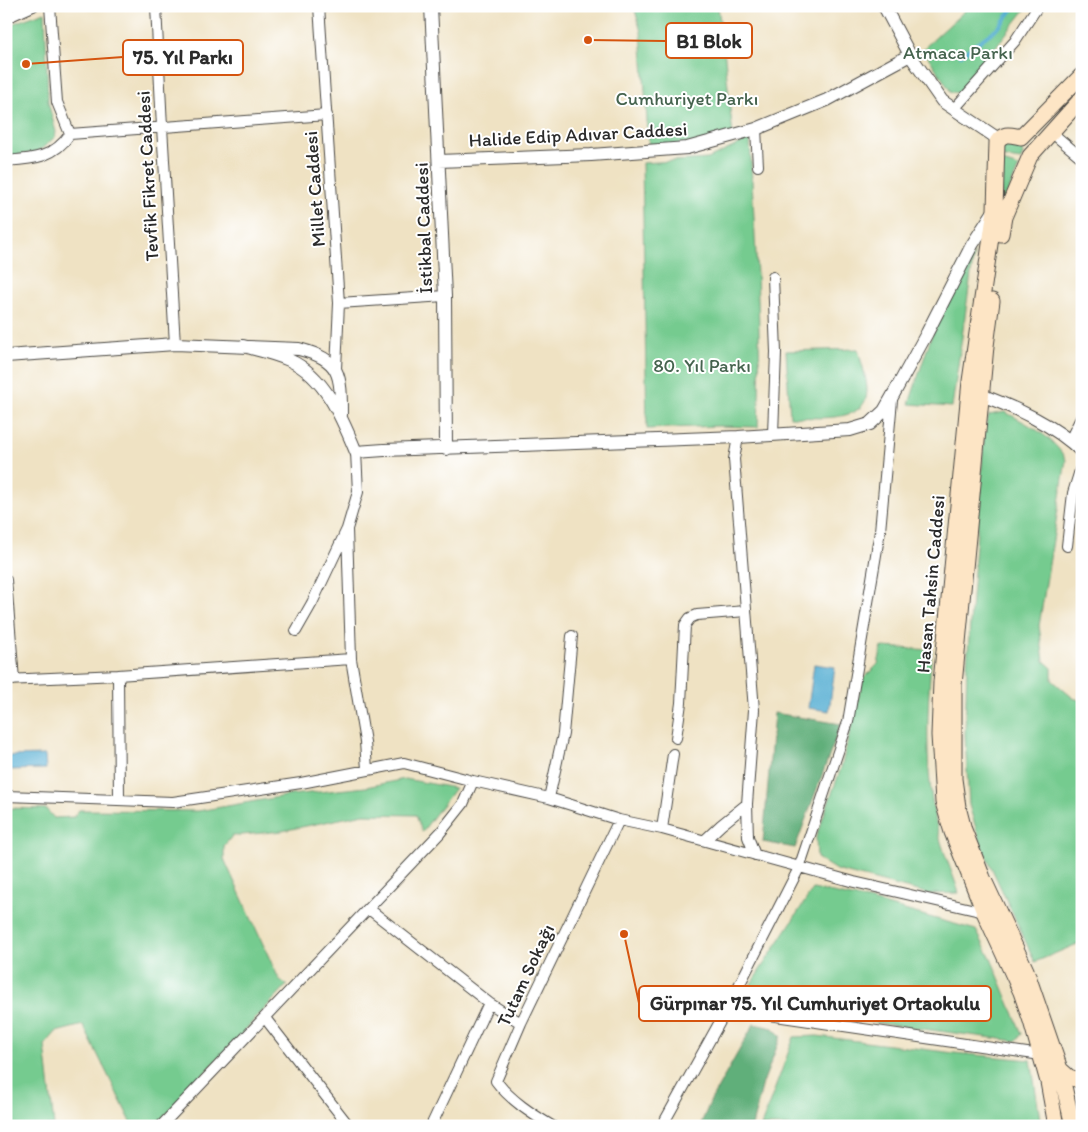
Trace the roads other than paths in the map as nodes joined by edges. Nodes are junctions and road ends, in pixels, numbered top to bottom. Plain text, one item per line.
1 (33, 6) edge
2 (50, 6) edge
3 (156, 6) edge
4 (319, 6) edge
5 (431, 6) edge
6 (884, 6) edge
7 (1038, 6) edge
8 (6, 18) edge
9 (910, 55) junction
10 (1082, 75) edge
11 (1082, 98) edge
12 (954, 109) junction
13 (327, 115) junction
14 (162, 127) junction
15 (756, 129) junction
16 (1051, 132) junction
17 (70, 134) junction
18 (1008, 138) junction
19 (1030, 156) junction
20 (1082, 158) edge
21 (6, 161) edge
22 (439, 161) junction
23 (758, 166) dead end
24 (1001, 209) junction
25 (773, 277) dead end
26 (445, 296) junction
27 (339, 303) junction
28 (174, 344) junction
29 (243, 346) junction
30 (6, 356) edge
31 (336, 369) junction
32 (981, 394) junction
33 (892, 397) junction
34 (341, 415) junction
35 (1082, 416) edge
36 (773, 434) junction
37 (738, 437) junction
38 (1070, 440) junction
39 (446, 449) junction
40 (356, 452) junction
41 (1082, 452) edge
42 (1082, 464) edge
43 (348, 529) junction
44 (1067, 546) dead end
45 (6, 580) edge
46 (746, 611) junction
47 (296, 631) dead end
48 (572, 636) dead end
49 (351, 659) junction
50 (118, 675) junction
51 (10, 680) edge
52 (676, 738) dead end
53 (673, 754) dead end
54 (367, 769) junction
55 (473, 782) junction
56 (6, 796) edge
57 (549, 798) junction
58 (119, 800) junction
59 (747, 804) junction
60 (619, 820) junction
61 (662, 829) junction
62 (706, 840) junction
63 (755, 855) junction
64 (799, 868) junction
65 (369, 908) junction
66 (984, 912) junction
67 (1002, 919) junction
68 (488, 1003) junction
69 (727, 1009) junction
70 (265, 1018) junction
71 (521, 1023) junction
72 (1041, 1054) junction
73 (1060, 1069) junction
74 (1082, 1081) edge
75 (1052, 1106) junction
76 (1076, 1122) edge
77 (161, 1126) edge
78 (349, 1126) edge
79 (431, 1126) edge
80 (552, 1126) edge
81 (662, 1126) edge
82 (1056, 1126) edge

1 - 8 street
2 - 17 street
3 - 14 street, Tevfik Fikret Caddesi
4 - 13 street, Millet Caddesi
5 - 22 street, İstikbal Caddesi
6 - 9 street
7 - 12 street
9 - 12 street
9 - 15 street, Halide Edip Adıvar Caddesi
10 - 18 main road
11 - 16 main road, Hasan Tahsin Caddesi
12 - 18 street
13 - 14 street
13 - 27 street, Millet Caddesi
14 - 17 street
14 - 28 street, Tevfik Fikret Caddesi
15 - 22 street, Halide Edip Adıvar Caddesi
15 - 23 street
16 - 19 main road, Hasan Tahsin Caddesi
16 - 20 street
17 - 21 street
18 - 19 main road
18 - 24 main road, Hasan Tahsin Caddesi
19 - 24 main road, Hasan Tahsin Caddesi
22 - 26 street, İstikbal Caddesi
24 - 32 main road, Hasan Tahsin Caddesi
24 - 33 street
24 - 66 main road, Hasan Tahsin Caddesi
25 - 36 street
26 - 27 street
26 - 39 street, İstikbal Caddesi
27 - 31 street, Millet Caddesi
28 - 29 street
28 - 30 street
29 - 31 street
29 - 34 street
31 - 34 street
32 - 38 street
32 - 67 main road, Hasan Tahsin Caddesi
33 - 36 street
33 - 64 street
34 - 40 street
35 - 38 street
36 - 37 street
37 - 39 street
37 - 46 street
38 - 41 street
39 - 40 street
40 - 43 street
42 - 44 street
43 - 47 street
43 - 49 street
45 - 51 street
46 - 52 street
46 - 59 street
48 - 57 street
49 - 50 street
49 - 54 street
50 - 51 street
50 - 58 street
53 - 61 street
54 - 55 street
54 - 58 street
55 - 57 street
55 - 65 street
56 - 58 street
57 - 60 street
59 - 62 street
59 - 63 street
60 - 61 street
60 - 71 street, Tutam Sokağı
61 - 62 street
62 - 63 street
63 - 64 street
64 - 66 street
64 - 69 street
65 - 68 street
65 - 70 street
66 - 67 main road
66 - 72 main road, Hasan Tahsin Caddesi
67 - 73 main road, Hasan Tahsin Caddesi
68 - 71 street
68 - 79 street
69 - 72 street
69 - 81 street
70 - 77 street
70 - 78 street
71 - 80 street, Tutam Sokağı
72 - 75 main road, Hasan Tahsin Caddesi
73 - 74 main road
73 - 76 main road, Hasan Tahsin Caddesi
75 - 76 main road
75 - 82 main road, Hasan Tahsin Caddesi

